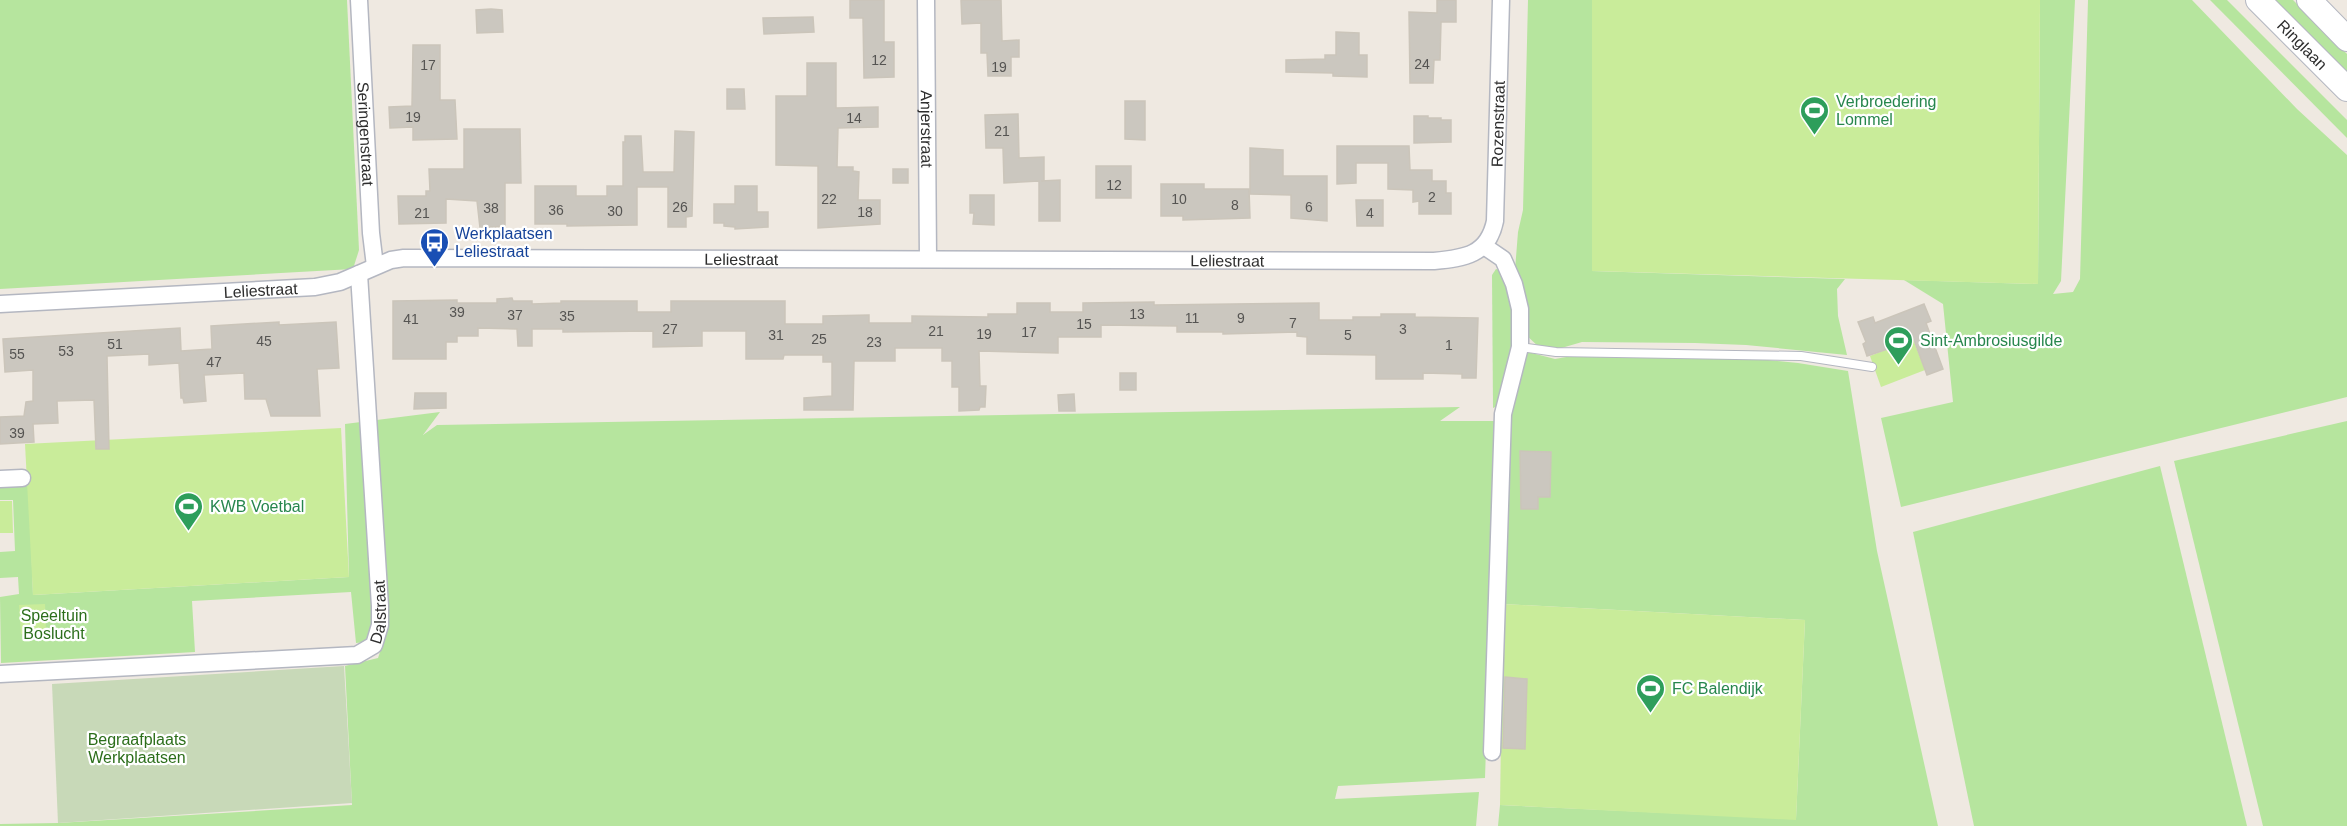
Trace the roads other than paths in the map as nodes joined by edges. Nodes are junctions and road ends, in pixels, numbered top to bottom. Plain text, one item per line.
1 (358, 0) edge
2 (926, 0) edge
3 (1501, 0) edge
4 (2258, 0) edge
5 (2309, 0) edge
6 (2347, 39) edge
7 (2347, 89) edge
8 (1484, 246) junction
9 (928, 259) junction
10 (375, 266) junction
11 (359, 273) junction
12 (0, 304) edge
13 (1520, 347) junction
14 (1872, 367) dead end
15 (22, 478) dead end
16 (0, 479) edge
17 (0, 674) edge
18 (1492, 752) dead end

1 - 10 street, Seringenstraat
2 - 9 street, Anjerstraat
3 - 8 street, Rozenstraat
4 - 7 main road, Ringlaan
5 - 6 main road
8 - 9 street, Leliestraat
8 - 13 street
9 - 10 street, Leliestraat
10 - 11 street, Leliestraat
11 - 12 street, Leliestraat
11 - 17 street, Dalstraat
13 - 14 lane
13 - 18 street
15 - 16 street

